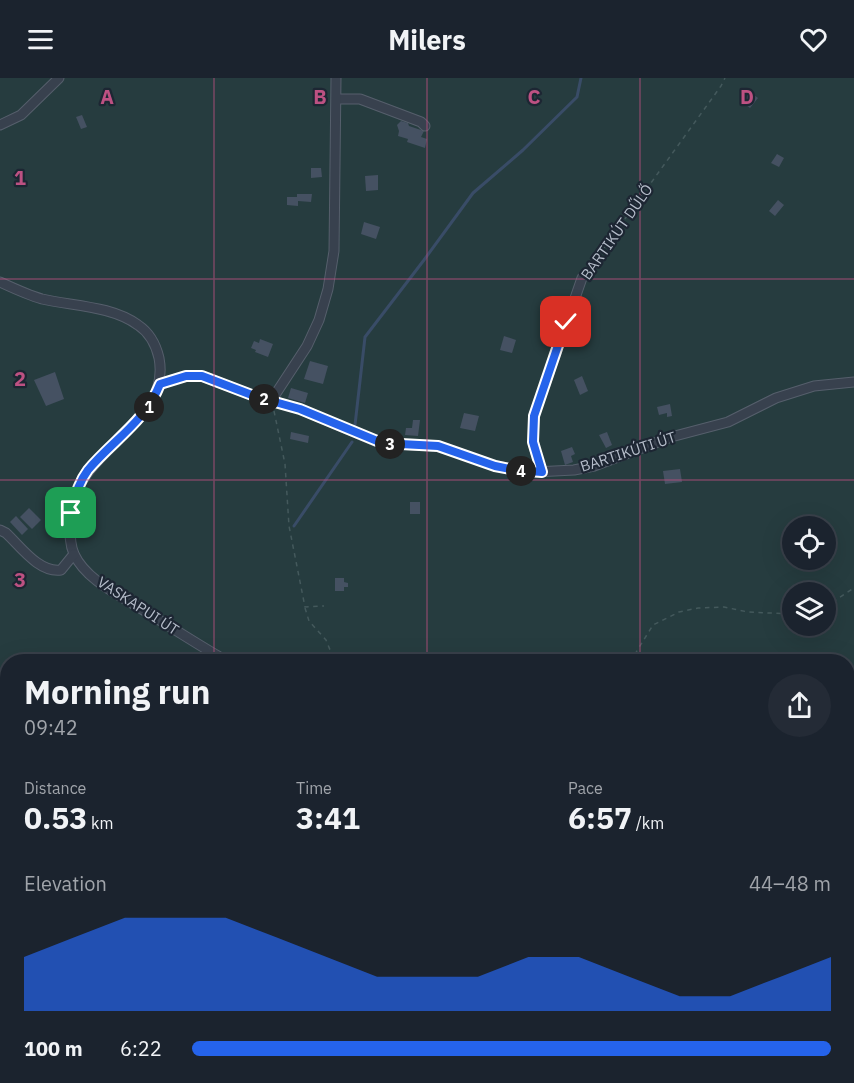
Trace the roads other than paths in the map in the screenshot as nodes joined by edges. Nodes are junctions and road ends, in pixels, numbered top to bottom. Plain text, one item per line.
1 (59, 78) edge
2 (336, 78) edge
3 (337, 99) junction
4 (0, 125) edge
5 (425, 126) dead end
6 (582, 278) road end
7 (0, 282) edge
8 (854, 382) edge
9 (160, 384) junction
10 (271, 401) junction
11 (542, 472) junction
12 (0, 530) edge
13 (74, 554) junction
14 (215, 654) edge

1 - 4 street
2 - 3 street
3 - 5 street
3 - 10 street
6 - 11 street, BARTIKÚT DŰLŐ
7 - 9 street
8 - 11 street, BARTIKÚTI ÚT
9 - 10 street, BARTIKÚTI ÚT
9 - 13 street
10 - 11 street, BARTIKÚTI ÚT
12 - 13 street
13 - 14 street, VASKAPUI ÚT

